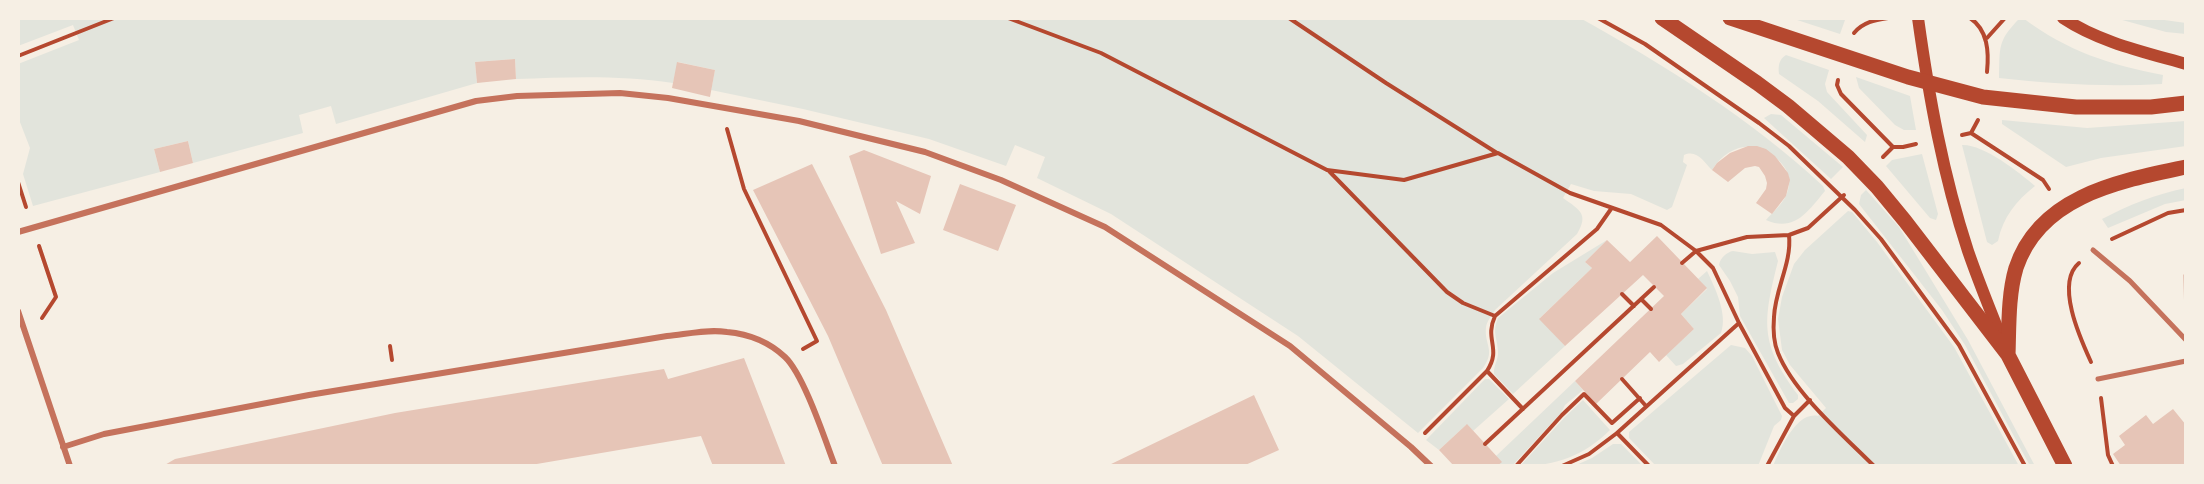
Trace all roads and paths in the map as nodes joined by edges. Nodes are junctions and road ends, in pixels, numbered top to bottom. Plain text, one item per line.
1 (114, 18) edge
2 (1008, 18) edge
3 (1288, 18) edge
4 (1598, 18) edge
5 (1662, 18) edge
6 (1730, 18) edge
7 (1918, 18) edge
8 (1970, 18) edge
9 (2005, 18) edge
10 (2062, 18) edge
11 (18, 56) edge
12 (2186, 64) edge
13 (1927, 82) junction
14 (2186, 103) edge
15 (722, 108) junction
16 (1971, 133) dead end
17 (1498, 153) junction
18 (2186, 167) edge
19 (1328, 170) junction
20 (1842, 197) junction
21 (2063, 208) junction
22 (1611, 209) junction
23 (2186, 210) edge
24 (34, 229) junction
25 (18, 232) edge
26 (1789, 235) junction
27 (2093, 250) junction
28 (1696, 251) junction
29 (1682, 263) dead end
30 (1654, 287) dead end
31 (1622, 294) dead end
32 (56, 297) dead end
33 (1641, 299) junction
34 (1634, 306) junction
35 (1651, 309) dead end
36 (18, 311) edge
37 (1495, 316) junction
38 (1739, 323) junction
39 (2186, 340) edge
40 (2008, 355) junction
41 (787, 359) junction
42 (2186, 361) edge
43 (1487, 371) junction
44 (1622, 379) dead end
45 (2098, 380) junction
46 (1640, 398) junction
47 (1810, 400) junction
48 (1646, 406) junction
49 (1523, 409) junction
50 (1794, 416) junction
51 (1617, 433) junction
52 (1485, 444) dead end
53 (63, 447) junction
54 (1411, 447) junction
55 (70, 466) edge
56 (836, 466) edge
57 (1431, 466) edge
58 (1516, 466) edge
59 (1562, 466) edge
60 (1649, 466) edge
61 (1767, 466) edge
62 (1874, 466) edge
63 (2025, 466) edge
64 (2065, 466) edge
65 (2113, 466) edge

1 - 11 path
2 - 19 path
3 - 17 path
4 - 20 path
5 - 40 main road
6 - 13 main road
7 - 13 main road
8 - 9 path
10 - 12 main road
13 - 14 main road
13 - 40 main road
15 - 24 street
15 - 41 path
15 - 54 street
16 - 21 path
17 - 19 path
17 - 22 path
18 - 21 main road
19 - 37 path
20 - 26 path
20 - 63 path
21 - 40 main road
22 - 28 path
22 - 37 path
23 - 27 path
24 - 25 street
24 - 32 path
26 - 28 path
26 - 47 path
27 - 39 street
27 - 45 path
28 - 29 path
28 - 38 path
30 - 33 path
31 - 34 path
33 - 34 path
33 - 35 path
34 - 49 path
36 - 53 street
37 - 43 path
38 - 48 path
38 - 50 path
40 - 64 main road
41 - 53 street
41 - 56 street
42 - 45 street
43 - 49 path
43 - 54 path
44 - 46 path
45 - 65 path
46 - 48 path
46 - 58 path
47 - 50 path
47 - 62 path
48 - 51 path
49 - 52 path
50 - 61 path
51 - 59 path
51 - 60 path
53 - 55 street
54 - 57 street

